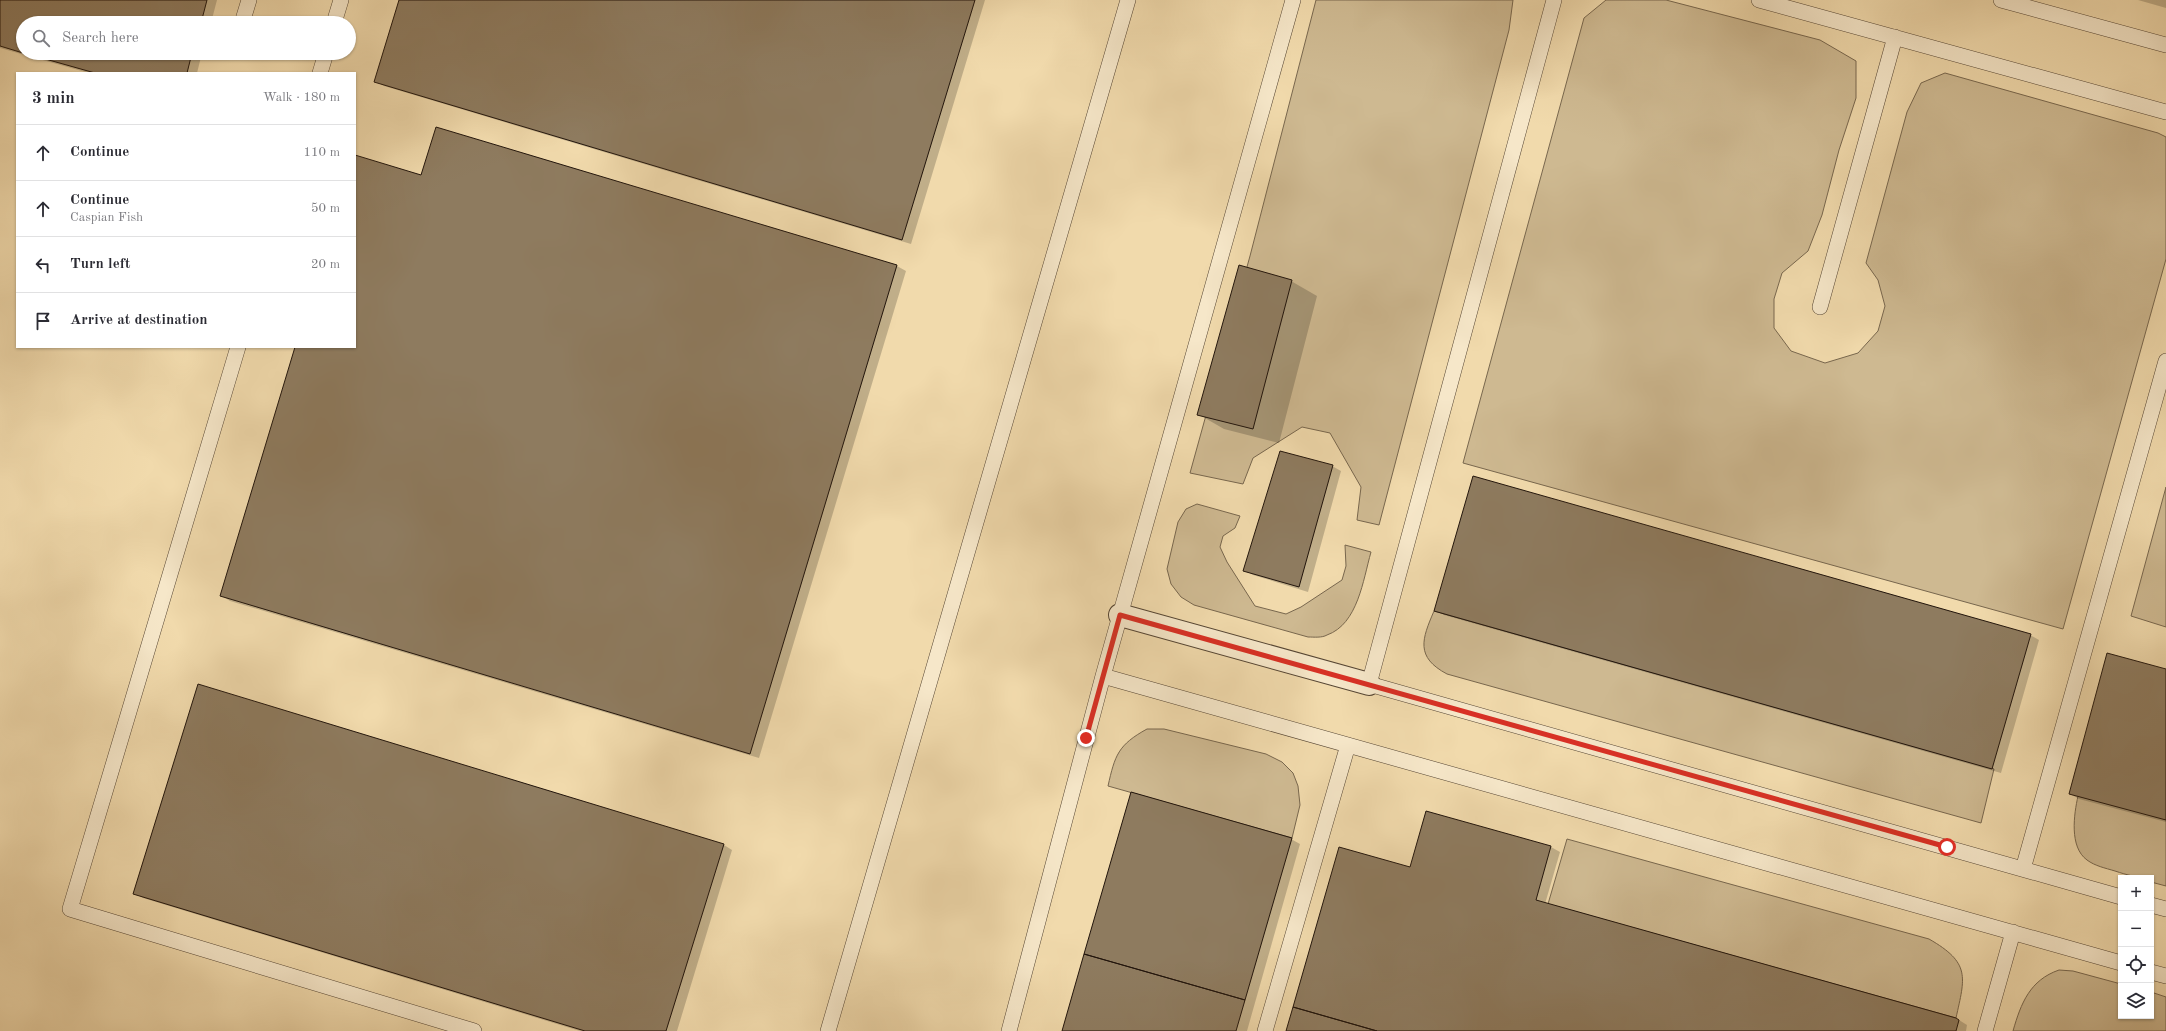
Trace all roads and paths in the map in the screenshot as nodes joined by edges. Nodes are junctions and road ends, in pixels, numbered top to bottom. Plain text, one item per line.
1 (248, 0) edge
2 (341, 0) edge
3 (1128, 0) edge
4 (1293, 0) edge
5 (1554, 0) edge
6 (1759, 0) edge
7 (2001, 0) edge
8 (244, 16) edge
9 (336, 16) edge
10 (1895, 38) junction
11 (2166, 45) edge
12 (324, 60) edge
13 (320, 72) edge
14 (2166, 112) edge
15 (1820, 307) dead end
16 (238, 348) edge
17 (2166, 361) edge
18 (1120, 615) junction
19 (1103, 676) junction
20 (1369, 684) junction
21 (1348, 745) junction
22 (2023, 869) junction
23 (2118, 895) edge
24 (2154, 906) edge
25 (2166, 909) edge
26 (2013, 932) junction
27 (2118, 962) edge
28 (2154, 973) edge
29 (2166, 976) edge
30 (474, 1031) edge
31 (828, 1031) edge
32 (1009, 1031) edge
33 (1265, 1031) edge
34 (1984, 1031) edge

1 - 8 lane
2 - 9 lane
3 - 31 lane
4 - 18 lane
5 - 20 lane
6 - 10 lane
7 - 11 lane
10 - 14 lane
10 - 15 lane
12 - 13 lane
16 - 30 lane
17 - 22 lane
18 - 19 lane
18 - 20 street
19 - 21 lane
19 - 32 lane
20 - 22 lane
21 - 26 lane
21 - 33 lane
22 - 23 lane
24 - 25 lane
26 - 27 lane
26 - 34 lane
28 - 29 lane

